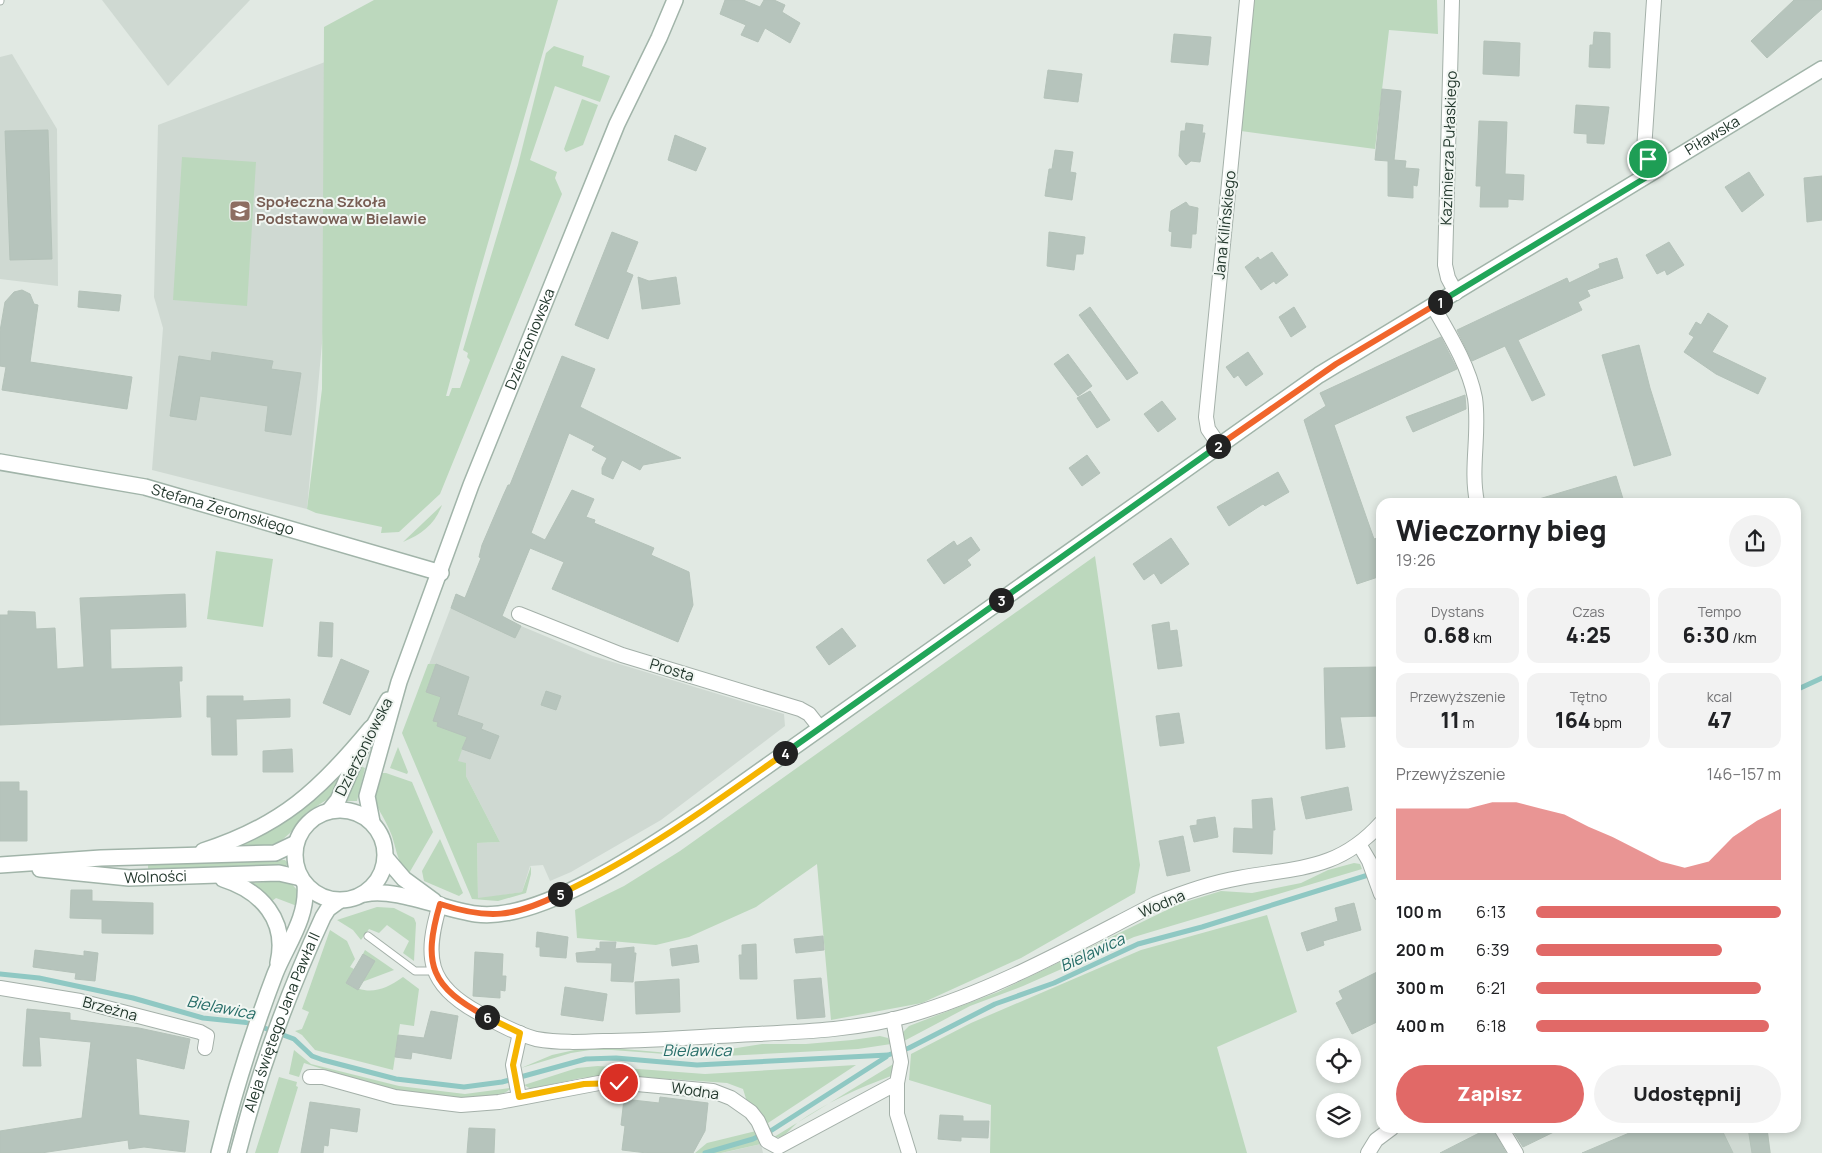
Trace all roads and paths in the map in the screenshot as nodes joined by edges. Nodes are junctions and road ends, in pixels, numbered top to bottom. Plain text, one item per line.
1 (675, 0) edge
2 (1247, 0) edge
3 (1452, 0) edge
4 (1654, 0) edge
5 (1822, 69) edge
6 (1655, 172) junction
7 (1456, 292) junction
8 (1433, 306) junction
9 (1219, 445) junction
10 (0, 462) edge
11 (1477, 498) edge
12 (441, 573) junction
13 (519, 614) dead end
14 (399, 682) junction
15 (371, 728) junction
16 (820, 728) junction
17 (329, 811) junction
18 (372, 822) junction
19 (1376, 828) edge
20 (296, 843) junction
21 (1359, 844) junction
22 (184, 855) junction
23 (386, 858) junction
24 (6, 865) edge
25 (212, 876) junction
26 (303, 881) junction
27 (1376, 881) edge
28 (365, 894) junction
29 (339, 901) junction
30 (440, 904) junction
31 (368, 936) dead end
32 (435, 971) junction
33 (276, 972) junction
34 (0, 988) edge
35 (893, 1019) junction
36 (520, 1033) junction
37 (205, 1048) dead end
38 (310, 1077) dead end
39 (897, 1083) junction
40 (518, 1092) junction
41 (1385, 1133) edge
42 (1505, 1133) edge
43 (219, 1153) edge
44 (238, 1153) edge
45 (909, 1153) edge
46 (1368, 1153) edge
47 (1516, 1153) edge

1 - 12 street, Dzierżoniowska
2 - 9 street, Jana Kilińskiego
3 - 7 street, Kazimierza Pułaskiego
4 - 6 street
5 - 6 street, Piławska
6 - 7 street, Piławska
7 - 8 street, Piławska
8 - 9 street, Piławska
8 - 11 street
9 - 16 street, Piławska
10 - 12 street, Stefana Żeromskiego
12 - 14 street, Dzierżoniowska
13 - 16 street, Prosta
14 - 15 street, Dzierżoniowska
14 - 18 street, Dzierżoniowska
15 - 17 street, Dzierżoniowska
15 - 22 street
16 - 30 street, Piławska
17 - 18 street
17 - 20 street
18 - 23 street
19 - 21 street, Wodna
20 - 22 street, Wolności
20 - 26 street
21 - 27 street
21 - 35 street, Wodna
22 - 24 street, Wolności
23 - 28 street
23 - 30 street, Piławska
24 - 25 street, Wolności
25 - 26 street, Wolności
25 - 33 street
26 - 29 street
26 - 33 street, Aleja świętego Jana Pawła II
28 - 29 street
28 - 30 street, Piławska
29 - 44 street, Aleja świętego Jana Pawła II
30 - 32 street, Wodna
31 - 32 lane
32 - 36 street, Wodna
33 - 43 street, Aleja świętego Jana Pawła II
34 - 37 street, Brzeżna
35 - 36 street, Wodna
35 - 39 street
36 - 40 street
38 - 40 street
39 - 40 street, Wodna
39 - 45 street
41 - 46 street
42 - 47 street

